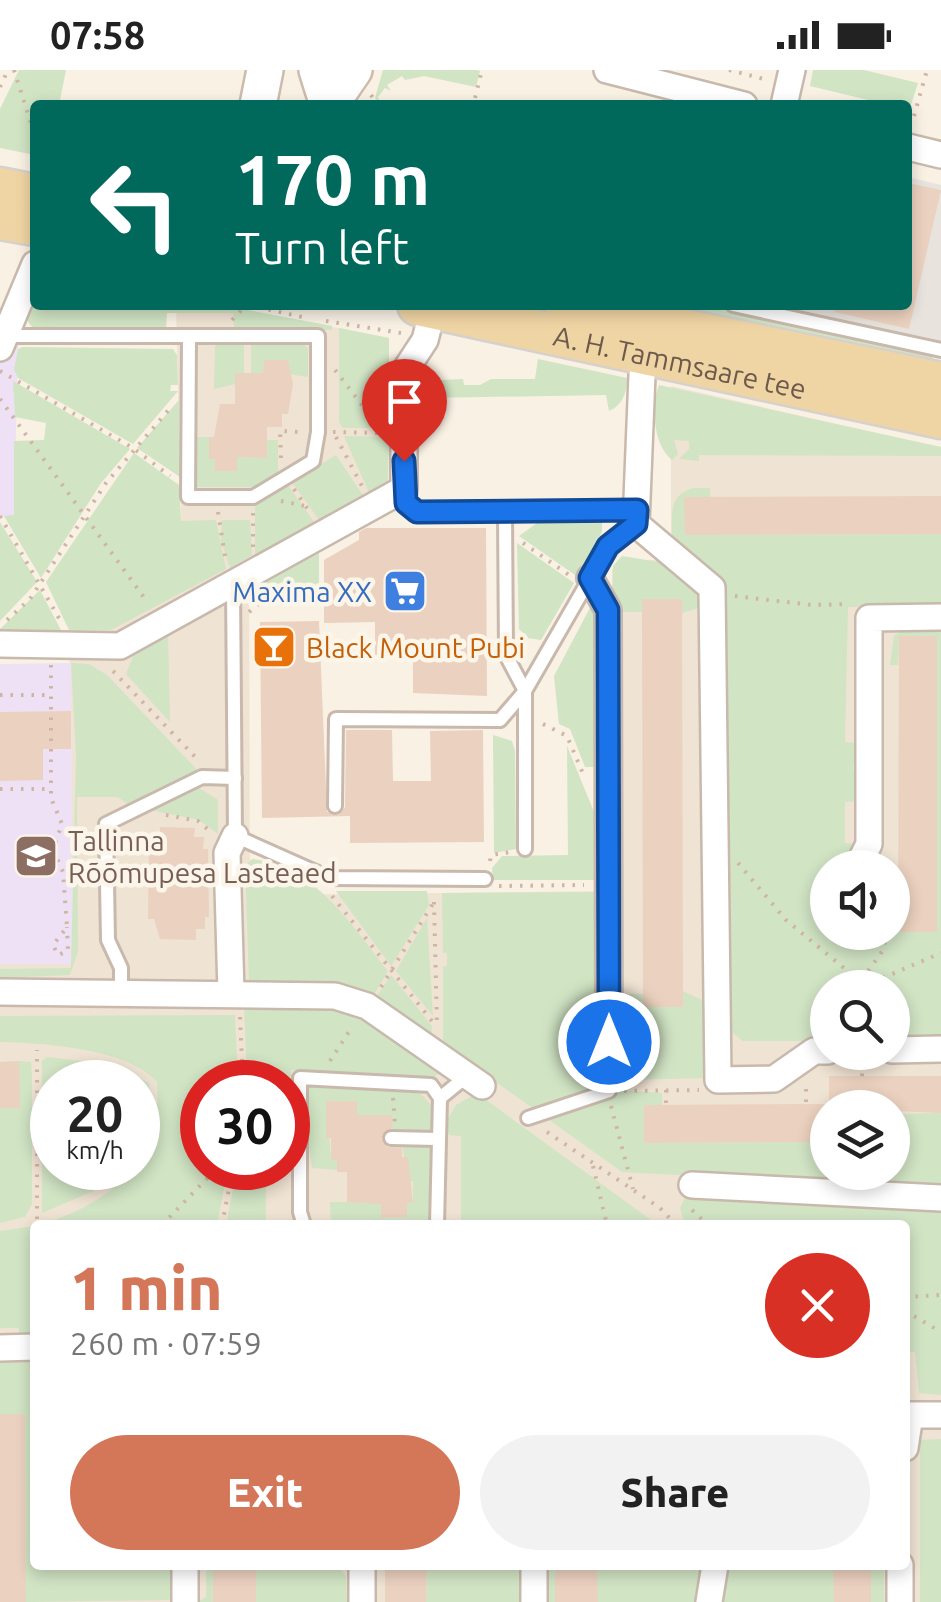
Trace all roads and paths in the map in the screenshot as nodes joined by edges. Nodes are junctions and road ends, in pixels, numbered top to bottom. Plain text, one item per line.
1 (11, 70) edge
2 (317, 70) edge
3 (337, 70) edge
4 (482, 70) edge
5 (607, 70) edge
6 (729, 70) edge
7 (750, 70) edge
8 (927, 70) edge
9 (782, 76) edge
10 (760, 78) junction
11 (363, 82) edge
12 (0, 87) edge
13 (475, 98) dead end
14 (327, 100) edge
15 (330, 100) edge
16 (336, 100) edge
17 (724, 100) edge
18 (914, 116) dead end
19 (30, 122) edge
20 (912, 148) edge
21 (941, 155) edge
22 (0, 188) edge
23 (30, 194) edge
24 (0, 219) edge
25 (30, 225) edge
26 (30, 277) edge
27 (428, 310) edge
28 (457, 310) edge
29 (579, 310) edge
30 (756, 310) edge
31 (334, 322) dead end
32 (334, 336) dead end
33 (649, 336) junction
34 (189, 339) junction
35 (4, 342) edge
36 (941, 350) edge
37 (334, 353) dead end
38 (335, 370) junction
39 (0, 371) edge
40 (941, 384) edge
41 (335, 386) dead end
42 (188, 388) junction
43 (0, 398) edge
44 (923, 414) edge
45 (335, 416) dead end
46 (335, 432) junction
47 (394, 433) junction
48 (134, 448) junction
49 (188, 489) junction
50 (404, 489) junction
51 (253, 497) junction
52 (368, 497) dead end
53 (218, 498) junction
54 (505, 513) junction
55 (84, 515) junction
56 (0, 516) edge
57 (636, 517) junction
58 (505, 531) junction
59 (254, 558) dead end
60 (231, 578) junction
61 (587, 582) junction
62 (41, 583) junction
63 (712, 588) junction
64 (154, 610) dead end
65 (941, 616) edge
66 (869, 618) junction
67 (0, 626) edge
68 (66, 633) dead end
69 (0, 644) edge
70 (51, 660) dead end
71 (103, 660) dead end
72 (525, 690) junction
73 (0, 695) edge
74 (52, 695) junction
75 (525, 715) junction
76 (215, 778) junction
77 (235, 778) junction
78 (0, 789) edge
79 (51, 790) junction
80 (335, 806) dead end
81 (140, 810) junction
82 (608, 818) junction
83 (715, 842) junction
84 (231, 848) junction
85 (525, 849) joint
86 (866, 850) edge
87 (329, 878) junction
88 (434, 879) junction
89 (485, 880) junction
90 (608, 885) junction
91 (434, 902) junction
92 (68, 927) junction
93 (941, 953) edge
94 (391, 970) junction
95 (849, 970) edge
96 (900, 970) edge
97 (122, 991) junction
98 (0, 992) edge
99 (236, 1002) junction
100 (367, 1006) junction
101 (436, 1040) junction
102 (609, 1042) dead end
103 (941, 1049) edge
104 (37, 1050) dead end
105 (910, 1050) edge
106 (810, 1054) edge
107 (241, 1060) edge
108 (862, 1070) edge
109 (310, 1073) edge
110 (862, 1076) dead end
111 (310, 1078) edge
112 (718, 1080) junction
113 (474, 1081) joint
114 (392, 1082) junction
115 (806, 1088) dead end
116 (666, 1090) junction
117 (609, 1091) junction
118 (440, 1098) junction
119 (806, 1104) dead end
120 (666, 1105) dead end
121 (528, 1118) joint
122 (393, 1138) joint
123 (438, 1139) junction
124 (592, 1163) junction
125 (195, 1190) edge
126 (228, 1190) edge
127 (300, 1190) edge
128 (634, 1191) junction
129 (691, 1197) joint
130 (941, 1198) edge
131 (37, 1219) dead end
132 (167, 1220) edge
133 (223, 1220) edge
134 (302, 1220) edge
135 (438, 1220) edge
136 (606, 1220) edge
137 (671, 1220) edge
138 (705, 1220) edge
139 (941, 1295) edge
140 (910, 1297) edge
141 (910, 1314) edge
142 (941, 1332) edge
143 (0, 1348) edge
144 (30, 1348) edge
145 (910, 1404) edge
146 (941, 1415) edge
147 (185, 1570) edge
148 (362, 1570) edge
149 (534, 1570) edge
150 (713, 1570) edge
151 (900, 1570) edge
152 (185, 1602) edge
153 (362, 1602) edge
154 (534, 1602) edge
155 (709, 1602) edge
156 (900, 1602) edge

1 - 12 path
1 - 19 path
2 - 14 street
3 - 15 street
4 - 13 path
5 - 17 street
6 - 10 path
7 - 10 path
8 - 18 path
9 - 10 path
11 - 16 street
20 - 21 street
22 - 23 main road
24 - 25 main road
26 - 35 street
27 - 47 street
28 - 33 main road, A. H. Tammsaare tee
29 - 33 main road, A. H. Tammsaare tee
30 - 36 lane
31 - 32 path
33 - 40 main road, A. H. Tammsaare tee
33 - 44 main road, A. H. Tammsaare tee
33 - 57 street
34 - 35 lane
34 - 42 lane
34 - 51 lane
37 - 38 path
38 - 41 path
38 - 47 path
39 - 48 path
40 - 44 lane
42 - 48 path
42 - 49 lane
43 - 55 path
45 - 46 path
46 - 47 path
46 - 52 path
47 - 50 street
48 - 49 path
48 - 55 path
49 - 53 lane
50 - 54 lane
50 - 60 street
51 - 53 lane
51 - 59 path
53 - 60 path
54 - 57 lane
54 - 58 lane
55 - 62 path
55 - 64 path
56 - 62 path
57 - 61 lane
57 - 63 street
58 - 61 path
58 - 72 lane
60 - 69 street
60 - 77 lane
61 - 72 lane
61 - 82 street
62 - 67 path
62 - 68 path
63 - 66 path
63 - 83 street
65 - 66 street
66 - 86 street
70 - 74 path
71 - 76 path
72 - 75 lane
72 - 80 lane
73 - 74 path
74 - 79 path
75 - 82 path
75 - 85 lane
76 - 77 lane
76 - 81 lane
77 - 84 lane
78 - 79 path
79 - 92 path
81 - 84 path
81 - 97 lane
82 - 90 street
83 - 95 path
83 - 112 street
84 - 87 lane
84 - 99 street
85 - 89 path
87 - 88 lane
87 - 94 path
88 - 89 lane
88 - 91 path
89 - 90 path
90 - 102 street
91 - 94 path
91 - 101 path
92 - 92 path
93 - 96 path
94 - 100 path
94 - 101 path
97 - 98 street
97 - 99 street
99 - 100 street
99 - 107 path
100 - 101 street
100 - 109 path
101 - 113 street
103 - 105 street
104 - 131 path
106 - 112 street
108 - 110 path
111 - 114 lane
112 - 116 path
113 - 118 lane
114 - 118 lane
114 - 122 path
115 - 119 path
116 - 117 path
116 - 120 path
117 - 121 lane
117 - 128 path
118 - 123 lane
121 - 124 path
122 - 123 lane
123 - 135 lane
124 - 128 path
124 - 136 path
125 - 132 path
126 - 133 path
127 - 134 lane
128 - 137 path
129 - 130 street
129 - 138 path
139 - 140 path
141 - 142 path
143 - 144 street
145 - 146 street
147 - 152 street
148 - 153 street
149 - 154 street
150 - 155 street
151 - 156 street

